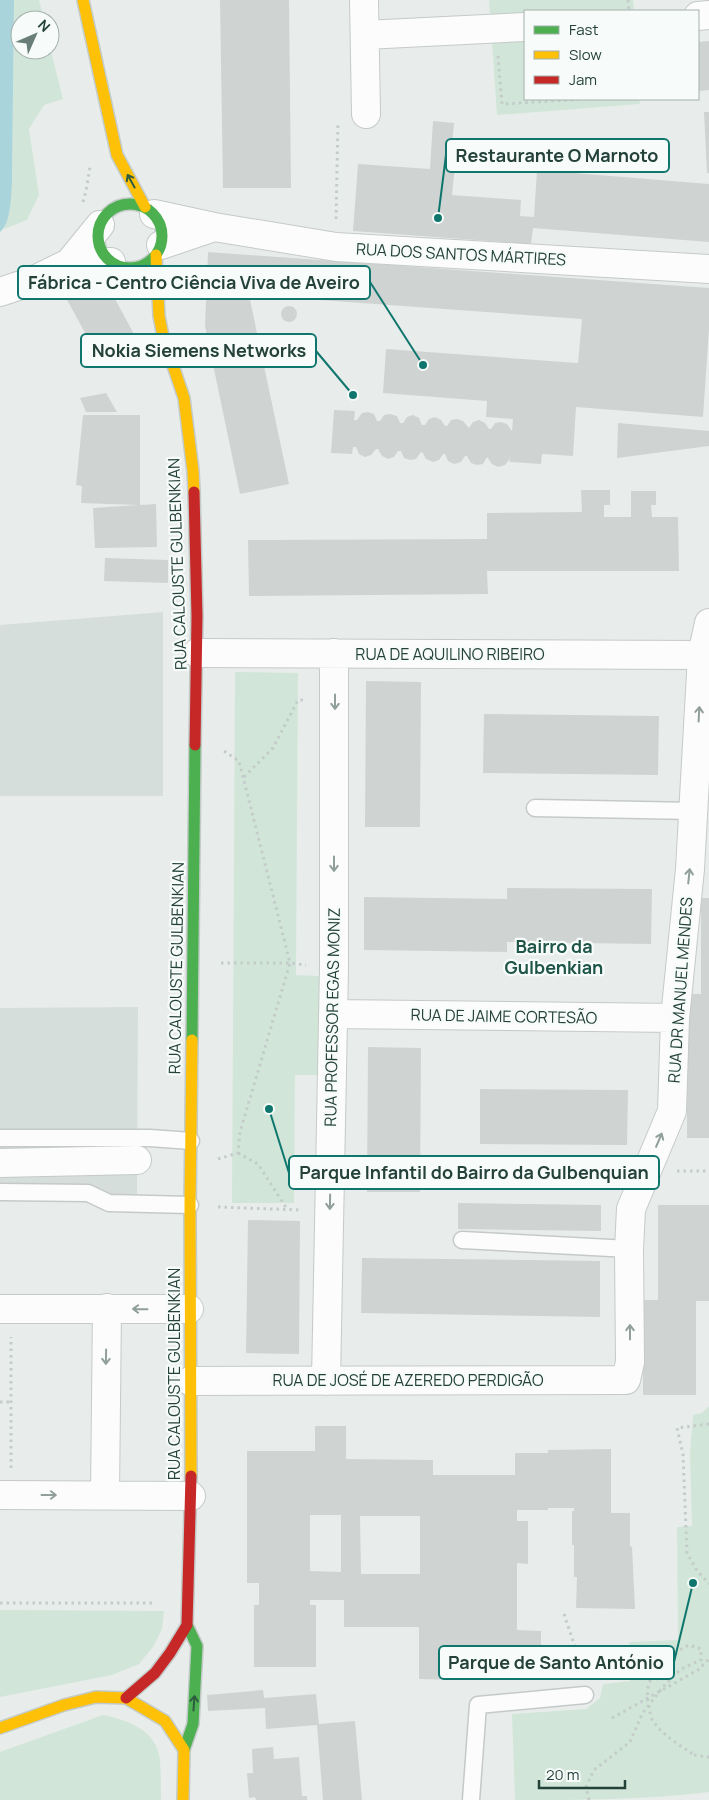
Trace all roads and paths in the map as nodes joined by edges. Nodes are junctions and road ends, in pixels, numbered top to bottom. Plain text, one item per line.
1 (83, 0) edge
2 (364, 0) edge
3 (524, 27) edge
4 (496, 29) junction
5 (366, 35) junction
6 (568, 100) edge
7 (366, 114) joint
8 (117, 155) junction
9 (90, 163) dead end
10 (114, 173) dead end
11 (109, 198) dead end
12 (81, 206) dead end
13 (150, 210) junction
14 (102, 220) junction
15 (214, 227) junction
16 (336, 247) junction
17 (159, 250) junction
18 (69, 263) junction
19 (116, 264) junction
20 (709, 269) edge
21 (132, 280) dead end
22 (0, 292) edge
23 (148, 302) dead end
24 (160, 316) junction
25 (709, 623) edge
26 (197, 652) junction
27 (334, 653) junction
28 (702, 655) junction
29 (308, 700) dead end
30 (224, 751) dead end
31 (243, 777) junction
32 (535, 808) dead end
33 (694, 811) junction
34 (221, 963) dead end
35 (290, 963) junction
36 (334, 968) junction
37 (333, 1014) junction
38 (674, 1018) junction
39 (0, 1138) edge
40 (191, 1141) junction
41 (238, 1153) junction
42 (137, 1160) dead end
43 (218, 1160) dead end
44 (0, 1163) edge
45 (0, 1192) edge
46 (190, 1206) junction
47 (217, 1207) dead end
48 (288, 1209) junction
49 (304, 1210) dead end
50 (462, 1240) dead end
51 (629, 1249) junction
52 (107, 1308) junction
53 (6, 1309) edge
54 (189, 1309) junction
55 (626, 1380) joint
56 (190, 1381) junction
57 (326, 1381) junction
58 (0, 1402) edge
59 (12, 1402) junction
60 (708, 1424) edge
61 (5, 1495) edge
62 (105, 1495) junction
63 (191, 1496) junction
64 (709, 1584) edge
65 (0, 1603) edge
66 (153, 1604) dead end
67 (564, 1614) dead end
68 (187, 1625) junction
69 (709, 1659) edge
70 (585, 1696) joint
71 (126, 1698) junction
72 (612, 1718) dead end
73 (0, 1728) edge
74 (184, 1750) junction
75 (709, 1757) edge
76 (183, 1800) edge
77 (472, 1800) edge
78 (589, 1800) edge

1 - 8 main road
2 - 5 street
3 - 4 street
4 - 5 street
4 - 6 path
5 - 7 street
7 - 16 path
8 - 10 main road
13 -> 8 main road
9 - 12 path
11 - 14 main road
13 - 14 main road
13 - 15 street, RUA DOS SANTOS MÁRTIRES
13 - 17 main road
14 - 18 street
14 - 19 main road
15 - 16 street, RUA DOS SANTOS MÁRTIRES
15 - 17 street, RUA DOS SANTOS MÁRTIRES
16 - 20 street, RUA DOS SANTOS MÁRTIRES
17 - 19 main road
17 - 24 main road, RUA CALOUSTE GULBENKIAN
18 - 19 street
18 - 22 street
19 - 21 main road
23 - 24 main road, RUA CALOUSTE GULBENKIAN
24 - 26 main road, RUA CALOUSTE GULBENKIAN
25 - 28 street, RUA DR MANUEL MENDES
26 - 27 street, RUA DE AQUILINO RIBEIRO
26 - 40 main road, RUA CALOUSTE GULBENKIAN
27 - 28 street, RUA DE AQUILINO RIBEIRO
27 -> 36 street, RUA PROFESSOR EGAS MONIZ
33 -> 28 street, RUA DR MANUEL MENDES
29 - 31 path
30 - 31 path
31 - 35 path
32 - 33 lane
38 -> 33 street, RUA DR MANUEL MENDES
34 - 35 path
35 - 36 path
35 - 41 path
36 - 37 street, RUA PROFESSOR EGAS MONIZ
37 - 38 street, RUA DE JAIME CORTESÃO
37 -> 57 street, RUA PROFESSOR EGAS MONIZ
51 -> 38 street, RUA DR MANUEL MENDES
39 - 40 lane
40 - 46 main road, RUA CALOUSTE GULBENKIAN
41 - 43 path
41 - 48 path
42 - 44 street
45 - 46 lane
46 - 54 main road, RUA CALOUSTE GULBENKIAN
47 - 48 path
48 - 49 path
50 - 51 lane
55 -> 51 street, RUA DR MANUEL MENDES
52 - 53 street
54 -> 52 street
52 -> 62 street
53 - 59 path
54 - 56 main road, RUA CALOUSTE GULBENKIAN
55 - 57 street, RUA DE JOSÉ DE AZEREDO PERDIGÃO
56 - 57 street, RUA DE JOSÉ DE AZEREDO PERDIGÃO
56 - 63 main road, RUA CALOUSTE GULBENKIAN
58 - 59 path
59 - 61 path
60 - 64 path
61 -> 62 street
62 - 63 street
63 - 68 main road, RUA CALOUSTE GULBENKIAN
65 - 66 path
67 - 70 path
68 - 71 main road
74 -> 68 main road
69 - 72 path
70 - 77 lane
71 - 73 main road
71 - 74 main road
74 - 76 main road
75 - 78 path, bridge

